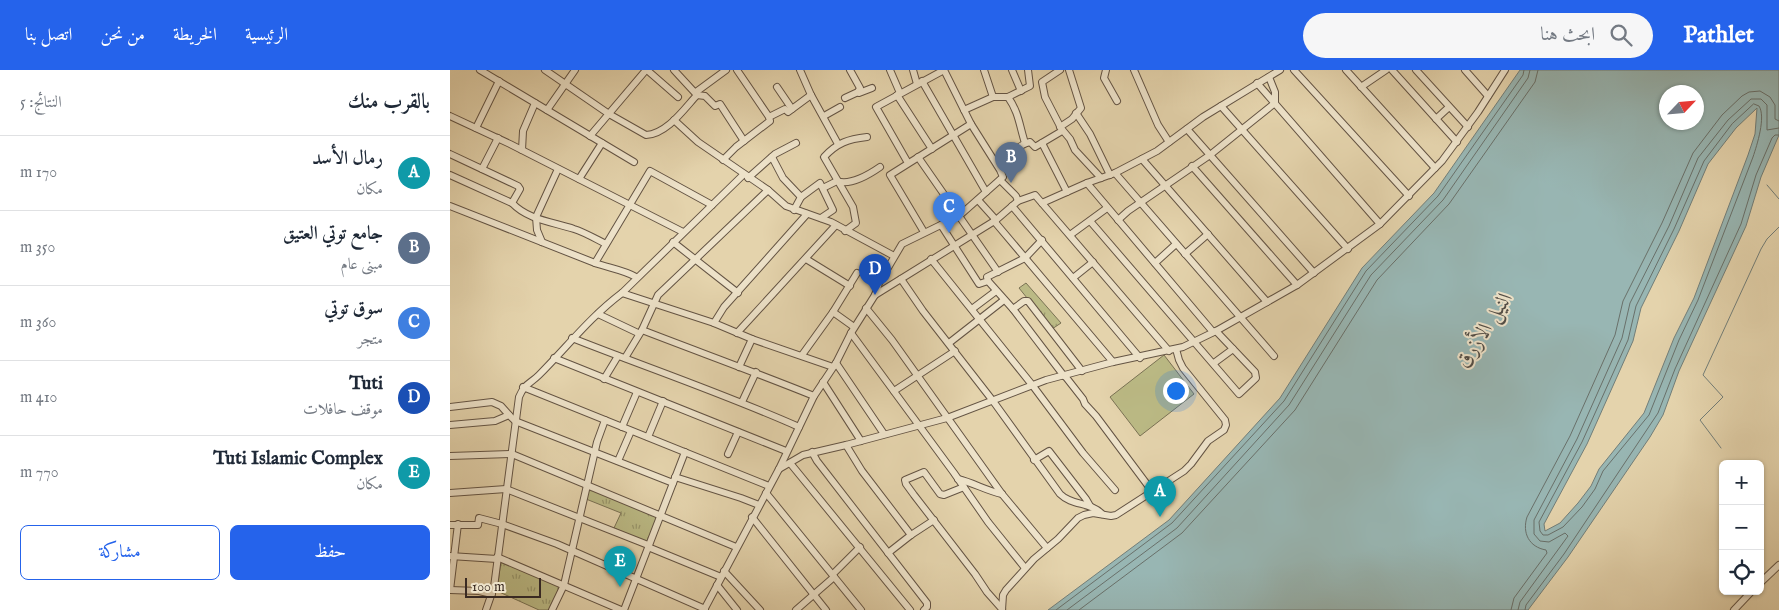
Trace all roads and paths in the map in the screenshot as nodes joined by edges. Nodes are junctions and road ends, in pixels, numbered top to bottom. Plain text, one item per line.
1 (480, 70) edge
2 (545, 70) edge
3 (574, 70) edge
4 (674, 70) edge
5 (726, 70) edge
6 (737, 70) edge
7 (800, 70) edge
8 (850, 70) edge
9 (890, 70) edge
10 (913, 70) edge
11 (944, 70) edge
12 (984, 70) edge
13 (1012, 70) edge
14 (1028, 70) edge
15 (1060, 70) edge
16 (1069, 70) edge
17 (1106, 70) edge
18 (1134, 70) edge
19 (1280, 70) edge
20 (1294, 70) edge
21 (1346, 70) edge
22 (1386, 70) edge
23 (1392, 70) edge
24 (1416, 70) edge
25 (1465, 70) edge
26 (1505, 70) edge
27 (649, 71) edge
28 (934, 72) edge
29 (1269, 77) junction
30 (498, 81) junction
31 (564, 83) junction
32 (919, 83) junction
33 (1257, 83) junction
34 (777, 87) dead end
35 (1362, 87) junction
36 (872, 88) dead end
37 (1020, 91) junction
38 (858, 92) junction
39 (697, 93) junction
40 (899, 94) junction
41 (678, 96) dead end
42 (811, 96) junction
43 (1488, 96) junction
44 (993, 97) junction
45 (1008, 97) junction
46 (845, 98) dead end
47 (1117, 101) dead end
48 (535, 103) junction
49 (1275, 103) junction
50 (1221, 106) junction
51 (840, 107) dead end
52 (1449, 107) junction
53 (547, 110) junction
54 (792, 110) junction
55 (964, 110) junction
56 (1076, 113) junction
57 (609, 114) junction
58 (450, 116) edge
59 (824, 116) junction
60 (770, 117) junction
61 (1436, 119) junction
62 (674, 120) junction
63 (971, 124) junction
64 (1468, 127) junction
65 (476, 128) junction
66 (1062, 128) junction
67 (1187, 129) junction
68 (1243, 130) junction
69 (953, 135) junction
70 (590, 136) junction
71 (867, 137) dead end
72 (498, 138) junction
73 (744, 141) junction
74 (1169, 142) junction
75 (1457, 142) junction
76 (602, 143) junction
77 (796, 143) dead end
78 (1025, 143) junction
79 (1042, 143) junction
80 (838, 144) junction
81 (932, 149) junction
82 (522, 150) junction
83 (450, 154) edge
84 (1210, 155) junction
85 (918, 157) junction
86 (772, 158) junction
87 (1142, 159) junction
88 (723, 160) junction
89 (634, 162) dead end
90 (908, 163) junction
91 (1192, 166) junction
92 (880, 167) dead end
93 (558, 168) junction
94 (1435, 168) junction
95 (482, 169) junction
96 (1000, 169) junction
97 (1112, 174) junction
98 (450, 175) edge
99 (746, 176) junction
100 (1101, 178) junction
101 (579, 179) junction
102 (1000, 180) junction
103 (837, 181) junction
104 (1087, 183) junction
105 (1166, 186) junction
106 (823, 188) junction
107 (768, 190) junction
108 (986, 192) junction
109 (1067, 192) junction
110 (1409, 196) junction
111 (801, 197) junction
112 (978, 200) junction
113 (1018, 201) junction
114 (512, 203) junction
115 (1042, 203) junction
116 (1139, 203) junction
117 (712, 204) junction
118 (630, 205) junction
119 (450, 206) edge
120 (1012, 206) junction
121 (1107, 208) junction
122 (794, 210) junction
123 (807, 214) junction
124 (959, 216) junction
125 (536, 217) junction
126 (820, 218) junction
127 (995, 220) junction
128 (1118, 220) junction
129 (1090, 221) junction
130 (940, 224) junction
131 (1380, 224) junction
132 (836, 225) junction
133 (846, 231) junction
134 (683, 232) junction
135 (924, 232) junction
136 (972, 234) junction
137 (1208, 234) junction
138 (1070, 235) junction
139 (1042, 240) junction
140 (542, 242) junction
141 (673, 242) junction
142 (606, 244) junction
143 (1176, 244) junction
144 (954, 246) junction
145 (1348, 249) junction
146 (1185, 254) junction
147 (894, 256) junction
148 (1025, 258) junction
149 (806, 259) junction
150 (932, 259) junction
151 (696, 260) junction
152 (1093, 262) junction
153 (1155, 263) junction
154 (595, 264) junction
155 (998, 272) junction
156 (857, 273) dead end
157 (1314, 273) junction
158 (636, 277) junction
159 (1073, 278) junction
160 (901, 279) junction
161 (988, 281) junction
162 (1297, 285) junction
163 (850, 286) junction
164 (996, 291) junction
165 (622, 293) junction
166 (738, 293) junction
167 (875, 294) junction
168 (1004, 300) junction
169 (1267, 302) junction
170 (654, 304) junction
171 (866, 308) junction
172 (972, 309) junction
173 (1013, 309) junction
174 (833, 312) junction
175 (598, 314) junction
176 (1240, 317) junction
177 (980, 319) junction
178 (714, 323) junction
179 (852, 330) junction
180 (1214, 331) junction
181 (640, 332) junction
182 (737, 333) junction
183 (572, 338) junction
184 (752, 339) junction
185 (1194, 342) junction
186 (949, 343) junction
187 (1176, 349) junction
188 (1233, 349) junction
189 (955, 351) junction
190 (1169, 351) junction
191 (802, 355) junction
192 (1274, 356) dead end
193 (622, 357) junction
194 (554, 358) junction
195 (1140, 358) junction
196 (1113, 362) junction
197 (1214, 364) junction
198 (834, 365) junction
199 (739, 367) junction
200 (1082, 371) junction
201 (756, 372) junction
202 (916, 376) junction
203 (1065, 376) junction
204 (604, 379) junction
205 (823, 382) junction
206 (1033, 386) junction
207 (523, 387) junction
208 (894, 391) junction
209 (637, 392) junction
210 (814, 396) junction
211 (663, 401) junction
212 (994, 401) junction
213 (742, 402) junction
214 (450, 407) edge
215 (509, 415) junction
216 (947, 418) junction
217 (605, 420) junction
218 (515, 422) junction
219 (450, 424) edge
220 (919, 426) junction
221 (622, 427) junction
222 (799, 427) junction
223 (631, 431) junction
224 (738, 432) junction
225 (884, 434) junction
226 (648, 437) junction
227 (861, 441) junction
228 (846, 445) junction
229 (786, 451) junction
230 (595, 452) junction
231 (685, 452) junction
232 (812, 452) junction
233 (512, 454) junction
234 (728, 454) dead end
235 (450, 456) edge
236 (1034, 460) junction
237 (618, 461) junction
238 (790, 463) junction
239 (779, 468) junction
240 (958, 479) junction
241 (674, 480) junction
242 (587, 485) junction
243 (964, 487) junction
244 (506, 489) junction
245 (768, 490) junction
246 (1115, 490) dead end
247 (1152, 491) junction
248 (450, 493) edge
249 (1002, 494) junction
250 (759, 505) junction
251 (1090, 506) junction
252 (1102, 514) junction
253 (660, 515) junction
254 (752, 517) junction
255 (579, 518) junction
256 (934, 520) junction
257 (458, 524) junction
258 (502, 524) junction
259 (450, 525) edge
260 (911, 535) junction
261 (648, 546) junction
262 (736, 547) junction
263 (860, 547) junction
264 (1047, 548) junction
265 (572, 551) junction
266 (888, 553) junction
267 (452, 556) edge
268 (497, 558) junction
269 (1779, 565) edge
270 (1025, 568) junction
271 (723, 574) junction
272 (833, 575) junction
273 (636, 579) junction
274 (1764, 579) edge
275 (564, 585) junction
276 (717, 585) junction
277 (450, 590) edge
278 (492, 594) junction
279 (814, 595) junction
280 (1748, 595) edge
281 (799, 609) edge
282 (486, 610) edge
283 (552, 610) edge
284 (622, 610) edge
285 (704, 610) edge
286 (738, 610) edge
287 (760, 610) edge
288 (826, 610) edge
289 (861, 610) edge
290 (910, 610) edge
291 (924, 610) edge
292 (1002, 610) edge
293 (1734, 610) edge

1 - 30 street
2 - 31 street
3 - 31 street
4 - 39 street
5 - 39 street
6 - 60 street
7 - 42 street
8 - 38 street
9 - 40 street
10 - 32 street
11 - 28 street
11 - 55 street
12 - 44 street
13 - 37 street
14 - 37 street
15 - 66 street
16 - 56 street
17 - 47 street
18 - 74 street
19 - 29 street
20 - 110 street
21 - 35 street
22 - 35 street
23 - 61 street
24 - 52 street
25 - 43 street
26 - 43 street
27 - 41 street
27 - 57 street
28 - 32 street
29 - 33 street
29 - 49 street
30 - 48 street
30 - 65 street
31 - 53 street
31 - 57 street
32 - 40 street
32 - 69 street
33 - 49 street
33 - 50 street
34 - 54 street
35 - 94 street
36 - 38 street
37 - 45 street
38 - 46 street
39 - 62 street
39 - 73 street
40 - 81 street
40 - 90 street
42 - 54 street
42 - 59 street
43 - 64 street
44 - 45 street
44 - 55 street
45 - 78 street
48 - 53 street
48 - 82 street
49 - 68 street
49 - 131 street
50 - 67 street
50 - 68 street
51 - 59 street
52 - 61 street
52 - 64 street
53 - 70 street
54 - 60 street
55 - 63 street
56 - 66 street
56 - 97 street
57 - 62 street
57 - 70 street
58 - 65 street
59 - 80 street
60 - 73 street
61 - 75 street
62 - 88 street
63 - 69 street
63 - 96 street
64 - 75 street
65 - 72 street
66 - 79 street
66 - 100 street
67 - 74 street
67 - 84 street
68 - 84 street
68 - 145 street
69 - 81 street
69 - 108 street
70 - 76 street
71 - 80 street
72 - 82 street
72 - 95 street
73 - 88 street
74 - 87 street
75 - 94 street
76 - 89 street
76 - 101 street
77 - 86 street
78 - 79 street
78 - 96 street
79 - 109 street
80 - 103 street
81 - 85 street
82 - 93 street
83 - 95 street
84 - 91 street
84 - 157 street
85 - 90 street
85 - 124 street
86 - 99 street
86 - 111 street
87 - 97 street
87 - 105 street
88 - 99 street
90 - 135 street
91 - 105 street
91 - 162 street
92 - 103 street
93 - 101 street
93 - 125 street
94 - 110 street
95 - 114 street
96 - 102 street
97 - 100 street
97 - 116 street
98 - 114 street
99 - 107 street
99 - 117 street
100 - 104 street
101 - 118 street
102 - 108 street
102 - 113 street
103 - 106 street
103 - 133 street
104 - 109 street
104 - 121 street
105 - 116 street
105 - 137 street
106 - 111 street
106 - 126 street
107 - 122 street
107 - 151 street
108 - 112 street
109 - 115 street
110 - 131 street
111 - 122 street
112 - 124 street
112 - 127 street
113 - 115 street
113 - 120 street
114 - 125 street
115 - 138 street
116 - 128 street
116 - 143 street
117 - 118 street
117 - 134 street
118 - 134 street
118 - 142 street
119 - 140 street
120 - 127 street
120 - 139 street
121 - 128 street
121 - 129 street
122 - 123 street
123 - 126 street
123 - 166 street
124 - 130 street
124 - 136 street
125 - 140 street
125 - 142 street
126 - 132 street
127 - 136 street
127 - 148 street
128 - 153 street
129 - 138 street
129 - 185 street
130 - 135 street
130 - 144 street
131 - 145 street
132 - 133 street
132 - 149 street
133 - 147 street
134 - 141 street
135 - 147 street
136 - 144 street
136 - 155 street
137 - 146 street
137 - 169 street
138 - 152 street
139 - 148 street
139 - 159 street
140 - 154 street
141 - 151 street
141 - 158 street
142 - 154 street
143 - 146 street
143 - 153 street
144 - 150 street
144 - 161 street
145 - 157 street
146 - 176 street
147 - 167 street
148 - 155 street
148 - 196 street
149 - 163 street
149 - 182 street
150 - 160 street
150 - 172 street
151 - 166 street
151 - 170 street
152 - 159 street
152 - 190 street
153 - 180 street
154 - 158 street
155 - 161 street
156 - 163 street
157 - 162 street
158 - 165 street
159 - 195 street
160 - 167 street
160 - 186 street
161 - 164 street
162 - 169 street
163 - 174 street
164 - 168 street
164 - 172 street
165 - 170 street
165 - 175 street
166 - 178 street
167 - 171 street
168 - 173 street
168 - 177 street
169 - 176 street
170 - 178 street
170 - 181 street
171 - 179 street
171 - 202 street
172 - 177 street
173 - 200 street
173 - 203 street
174 - 179 street
174 - 191 street
175 - 181 street
175 - 183 street
176 - 180 street
176 - 192 street
177 - 186 street
177 - 206 street
178 - 182 street
179 - 198 street
179 - 208 street
180 - 185 street
180 - 188 street
181 - 193 street
181 - 199 street
182 - 184 street
183 - 193 street
183 - 194 street
184 - 191 street
184 - 199 street
185 - 187 street
185 - 197 street
186 - 189 street
187 - 190 street
187 - 247 street
188 - 197 street
188 - 197 street
189 - 202 street
189 - 212 street
190 - 195 street
191 - 198 street
193 - 204 street
193 - 213 street
194 - 204 street
194 - 207 street
195 - 196 street
196 - 200 street
198 - 205 street
198 - 225 street
199 - 201 street
200 - 203 street
201 - 210 street
201 - 213 street
202 - 208 street
202 - 216 street
203 - 206 street
203 - 247 street
204 - 209 street
205 - 210 street
205 - 227 street
206 - 212 street
206 - 246 street
207 - 217 street
207 - 218 street
208 - 220 street
209 - 211 street
209 - 221 street
210 - 222 street
211 - 224 street
211 - 226 street
212 - 216 street
212 - 236 street
213 - 222 street
214 - 215 street
215 - 218 street
215 - 219 street
216 - 220 street
216 - 249 street
217 - 221 street
217 - 230 street
218 - 230 street
218 - 233 street
220 - 225 street
220 - 240 street
221 - 223 street
222 - 229 street
223 - 226 street
223 - 237 street
224 - 229 street
224 - 234 street
225 - 227 street
226 - 231 street
227 - 228 street
228 - 232 street
228 - 260 street
229 - 239 street
230 - 237 street
230 - 242 street
231 - 241 street
231 - 245 street
232 - 238 street
232 - 266 street
233 - 235 street
233 - 242 street
233 - 244 street
236 - 251 street
236 - 251 street
237 - 241 street
238 - 239 street
238 - 263 street
239 - 245 street
240 - 243 street
240 - 249 street
241 - 250 street
241 - 253 street
242 - 253 street
242 - 255 street
243 - 256 street
243 - 270 street
244 - 248 street
244 - 255 street
244 - 258 street
245 - 250 street
245 - 272 street
247 - 252 street
249 - 264 street
250 - 254 street
251 - 252 street
252 - 264 street
253 - 261 street
253 - 262 street
254 - 262 street
254 - 279 street
255 - 261 street
255 - 265 street
256 - 260 street
256 - 292 street
257 - 258 street
257 - 259 street
257 - 267 street
258 - 265 street
258 - 268 street
260 - 266 street
261 - 271 street
261 - 273 street
262 - 271 street
263 - 272 street
263 - 290 street
264 - 270 street
265 - 273 street
265 - 275 street
266 - 291 street
267 - 268 street
267 - 277 street
268 - 275 street
268 - 278 street
269 - 274 street
270 - 292 street
271 - 276 street
271 - 287 street
272 - 279 street
272 - 289 street
273 - 284 street
273 - 285 street
275 - 283 street
275 - 284 street
276 - 285 street
276 - 286 street
277 - 278 street
278 - 282 street
279 - 281 street
279 - 288 street
280 - 293 street

